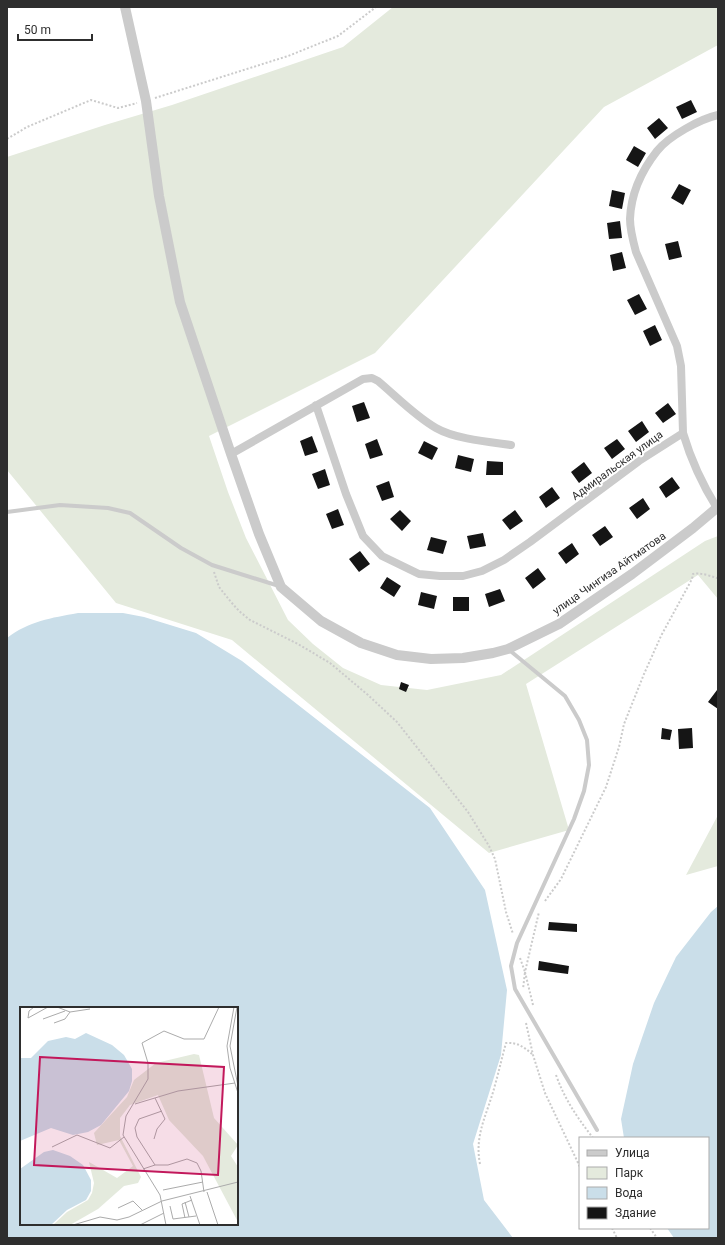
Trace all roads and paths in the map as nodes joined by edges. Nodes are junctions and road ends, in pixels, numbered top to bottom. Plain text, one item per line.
1 (125, 7) edge
2 (376, 7) edge
3 (146, 101) junction
4 (718, 115) edge
5 (7, 139) edge
6 (316, 405) junction
7 (683, 433) junction
8 (511, 445) dead end
9 (231, 454) junction
10 (718, 508) edge
11 (7, 512) edge
12 (212, 565) junction
13 (718, 581) edge
14 (281, 587) junction
15 (508, 649) junction
16 (517, 943) junction
17 (524, 972) junction
18 (524, 1006) junction
19 (534, 1009) dead end
20 (533, 1055) junction
21 (555, 1070) dead end
22 (597, 1130) dead end
23 (592, 1137) edge
24 (480, 1164) dead end
25 (579, 1165) edge
26 (612, 1229) edge
27 (651, 1229) edge
28 (617, 1238) edge
29 (657, 1238) edge

1 - 3 street
2 - 3 path
3 - 5 path
3 - 9 street
4 - 7 street
6 - 7 street, Адмиральская улица
6 - 8 street
6 - 9 street
7 - 10 street
9 - 14 street
10 - 15 street, улица Чингиза Айтматова
11 - 12 lane
12 - 14 lane
12 - 16 path
13 - 17 path
14 - 15 street, улица Чингиза Айтматова
15 - 16 lane
16 - 17 path
16 - 18 lane
17 - 18 path
17 - 19 path
18 - 20 path
18 - 22 lane
20 - 24 path
20 - 25 path
21 - 23 path
26 - 28 path
27 - 29 path

